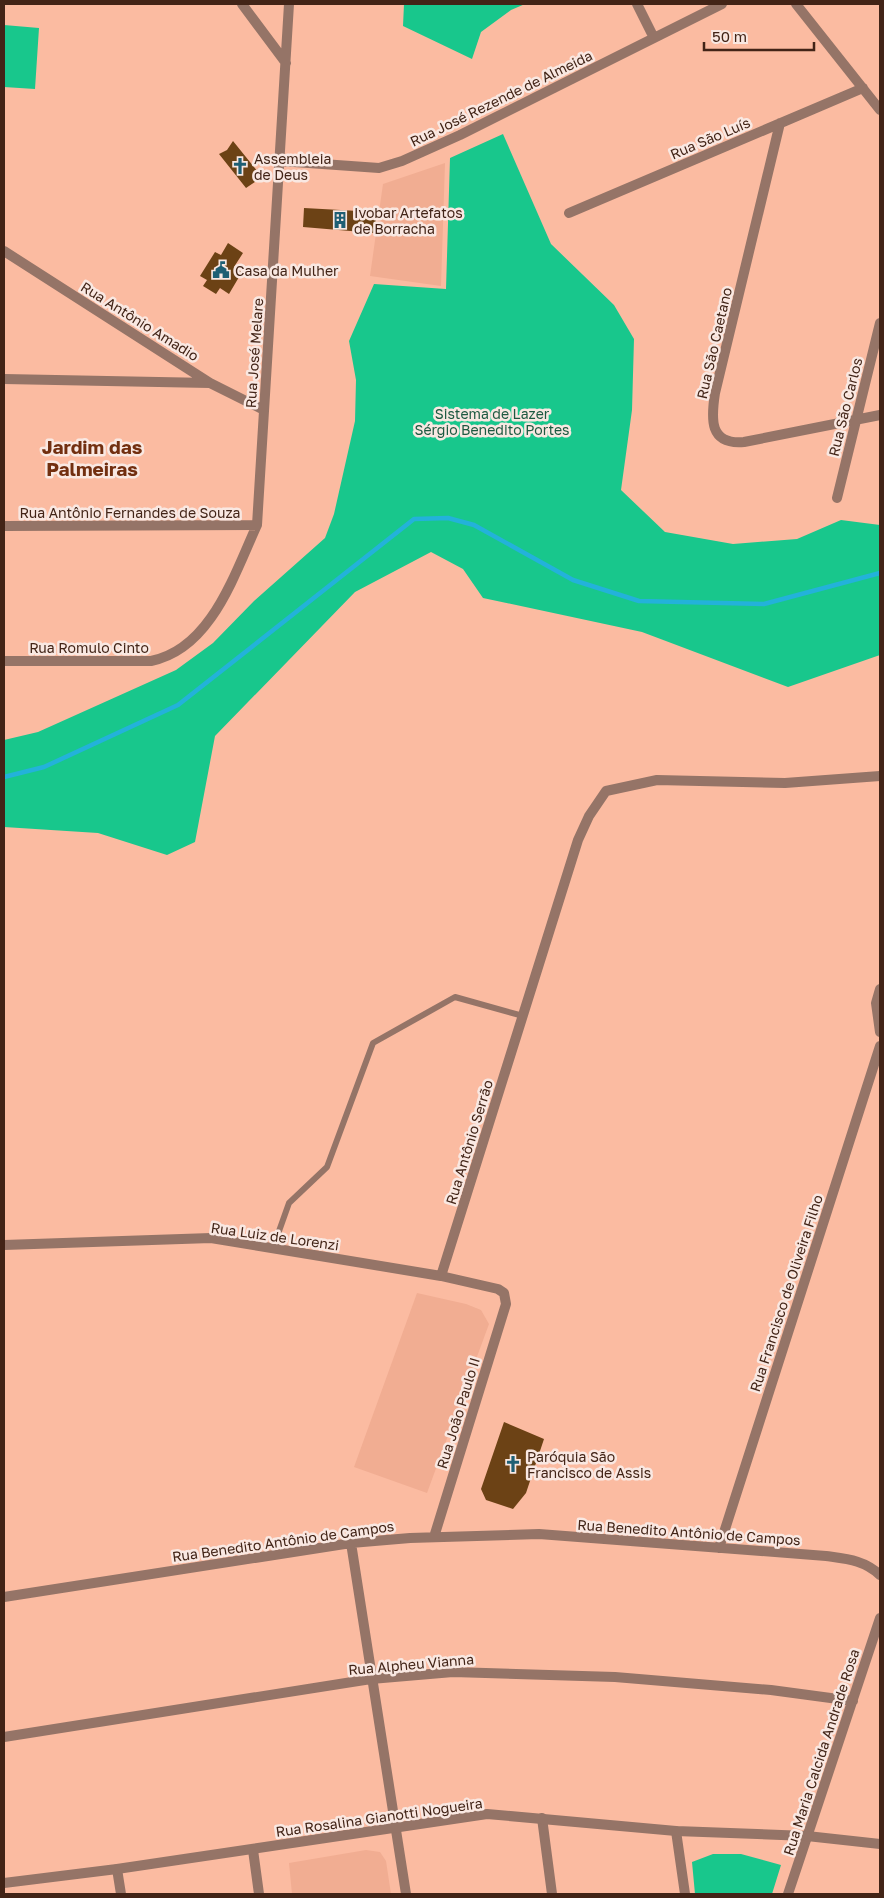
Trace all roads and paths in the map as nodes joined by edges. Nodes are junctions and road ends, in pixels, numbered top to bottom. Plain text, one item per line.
1 (242, 4) edge
2 (289, 4) edge
3 (637, 4) edge
4 (722, 4) edge
5 (796, 4) edge
6 (654, 38) junction
7 (286, 63) junction
8 (863, 88) junction
9 (880, 110) edge
10 (780, 123) junction
11 (280, 161) junction
12 (569, 213) dead end
13 (4, 250) edge
14 (880, 324) edge
15 (4, 380) edge
16 (210, 383) junction
17 (264, 410) junction
18 (880, 414) edge
19 (856, 419) junction
20 (837, 498) dead end
21 (257, 525) junction
22 (4, 526) edge
23 (4, 661) edge
24 (880, 776) edge
25 (880, 990) edge
26 (523, 1016) junction
27 (880, 1032) edge
28 (880, 1046) edge
29 (4, 1245) edge
30 (273, 1248) junction
31 (441, 1276) junction
32 (505, 1297) joint
33 (434, 1537) junction
34 (351, 1543) junction
35 (719, 1548) junction
36 (880, 1575) edge
37 (4, 1597) edge
38 (880, 1618) edge
39 (372, 1680) junction
40 (853, 1701) junction
41 (4, 1737) edge
42 (542, 1818) junction
43 (397, 1826) junction
44 (676, 1831) junction
45 (807, 1836) junction
46 (880, 1844) edge
47 (252, 1850) junction
48 (117, 1869) junction
49 (4, 1883) edge
50 (121, 1894) edge
51 (259, 1894) edge
52 (406, 1894) edge
53 (552, 1894) edge
54 (686, 1894) edge
55 (788, 1894) edge

1 - 7 street
2 - 7 street, Rua José Melare
3 - 6 street
4 - 6 street, Rua José Rezende de Almeida
5 - 8 street
6 - 11 street, Rua José Rezende de Almeida
7 - 11 street, Rua José Melare
8 - 9 street
8 - 10 street, Rua São Luís
10 - 12 street, Rua São Luís
10 - 19 street, Rua São Caetano
11 - 17 street, Rua José Melare
13 - 16 street, Rua Antônio Amadio
14 - 19 street, Rua São Carlos
15 - 16 street
16 - 17 street, Rua Antônio Amadio
17 - 21 street, Rua José Melare
18 - 19 street, Rua São Caetano
19 - 20 street, Rua São Carlos
21 - 22 street, Rua Antônio Fernandes de Souza
21 - 23 street, Rua Romulo Cinto
24 - 26 street, Rua Antônio Serrão
25 - 27 street
26 - 30 lane
26 - 31 street, Rua Antônio Serrão
28 - 35 street, Rua Francisco de Oliveira Filho
29 - 30 street, Rua Luiz de Lorenzi
30 - 31 street, Rua Luiz de Lorenzi
31 - 32 street, Rua Luiz de Lorenzi
32 - 33 street, Rua João Paulo II
33 - 34 street, Rua Benedito Antônio de Campos
33 - 35 street, Rua Benedito Antônio de Campos
34 - 37 street, Rua Benedito Antônio de Campos
34 - 39 street
35 - 36 street, Rua Benedito Antônio de Campos
38 - 40 street, Rua Maria Calcida Andrade Rosa
39 - 40 street, Rua Alpheu Vianna
39 - 41 street, Rua Alpheu Vianna
39 - 43 street
40 - 45 street, Rua Maria Calcida Andrade Rosa
42 - 43 street, Rua Rosalina Gianotti Nogueira
42 - 44 street, Rua Rosalina Gianotti Nogueira
42 - 53 street
43 - 47 street, Rua Rosalina Gianotti Nogueira
43 - 52 street
44 - 45 street, Rua Rosalina Gianotti Nogueira
44 - 54 street
45 - 46 street, Rua Rosalina Gianotti Nogueira
45 - 55 street, Rua Maria Calcida Andrade Rosa
47 - 48 street, Rua Rosalina Gianotti Nogueira
47 - 51 street
48 - 49 street, Rua Rosalina Gianotti Nogueira
48 - 50 street

